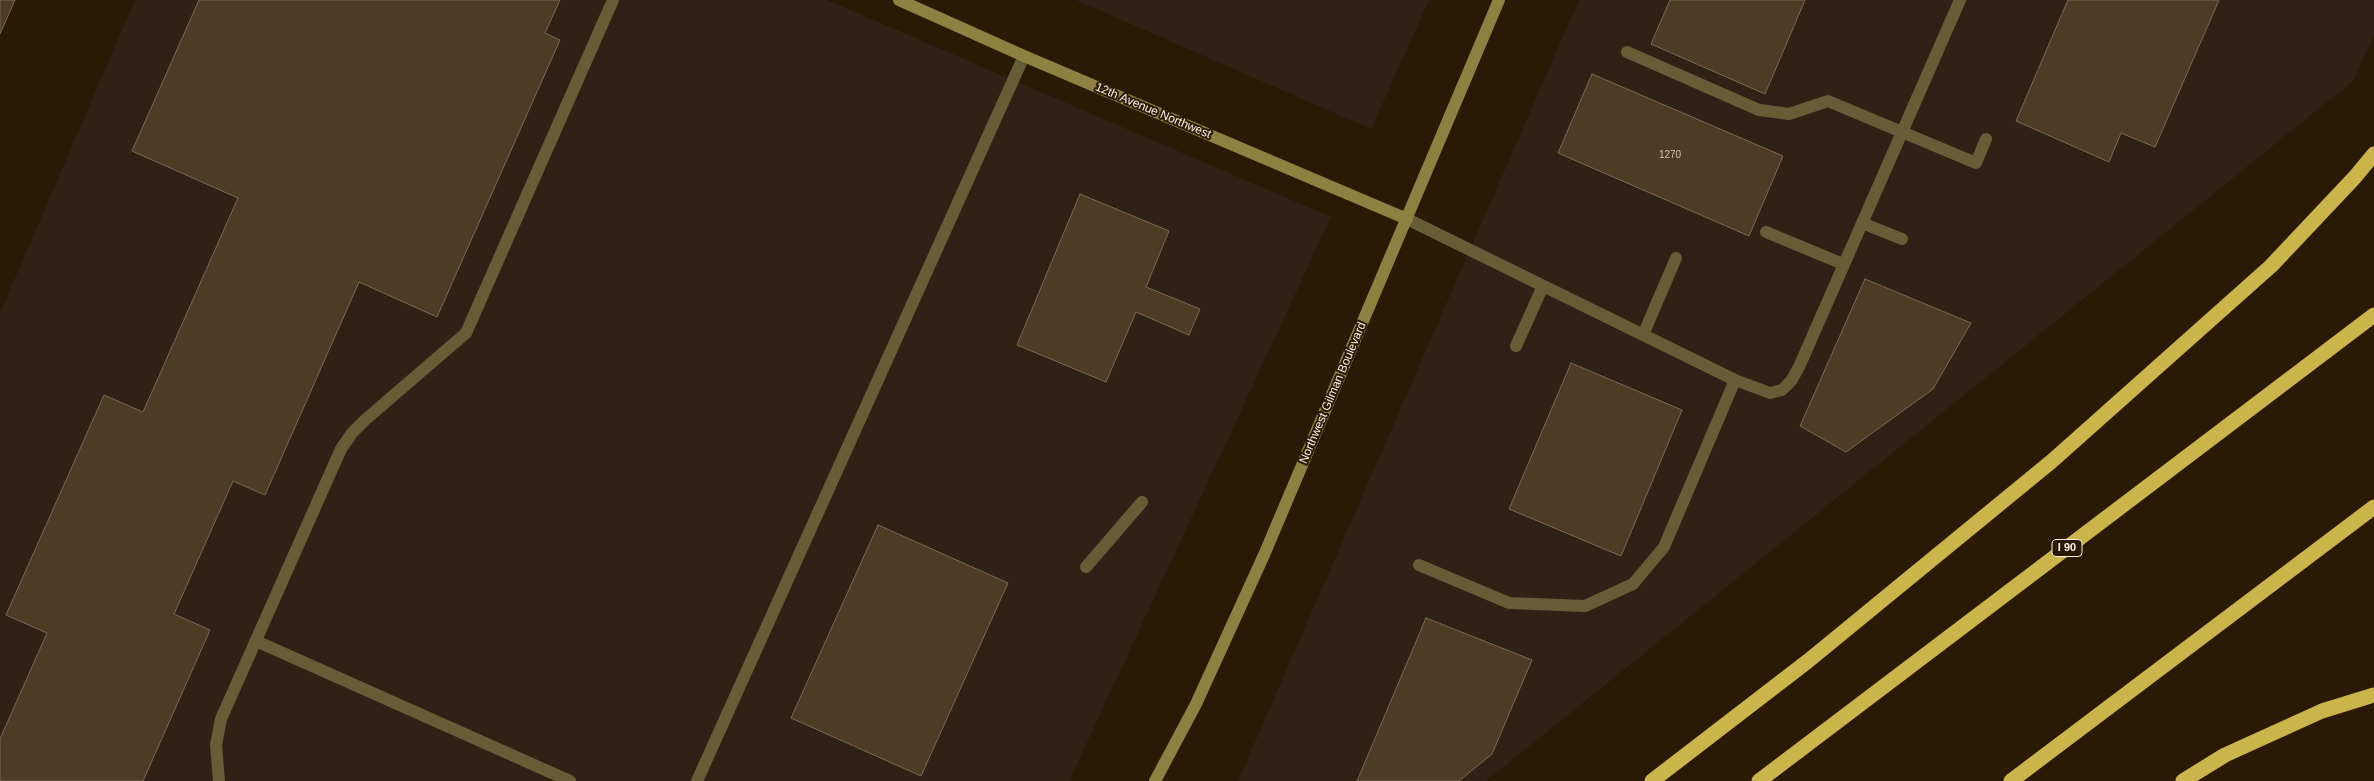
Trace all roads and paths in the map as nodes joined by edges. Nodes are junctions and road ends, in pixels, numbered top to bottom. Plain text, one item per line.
1 (612, 0) edge
2 (899, 0) edge
3 (1499, 0) edge
4 (1960, 0) edge
5 (921, 5) edge
6 (1627, 52) dead end
7 (1024, 56) junction
8 (1902, 132) junction
9 (1986, 139) dead end
10 (2374, 154) edge
11 (1407, 220) junction
12 (1862, 223) junction
13 (1766, 232) dead end
14 (1902, 239) dead end
15 (1676, 258) dead end
16 (1844, 264) junction
17 (1543, 286) junction
18 (2374, 315) edge
19 (1643, 335) junction
20 (1516, 346) dead end
21 (1735, 380) junction
22 (1142, 502) dead end
23 (2374, 507) edge
24 (1419, 565) dead end
25 (1086, 567) dead end
26 (256, 641) junction
27 (2374, 695) edge
28 (218, 781) edge
29 (570, 781) edge
30 (697, 781) edge
31 (1155, 781) edge
32 (1652, 781) edge
33 (1760, 781) edge
34 (2011, 781) edge
35 (2183, 781) edge

1 - 26 lane
2 - 5 street, 12th Avenue Northwest
3 - 11 street, Northwest Gilman Boulevard
4 - 8 lane
5 - 7 street, 12th Avenue Northwest
6 - 8 lane
7 - 11 street, 12th Avenue Northwest
7 - 30 lane
8 - 9 lane
8 - 12 lane
10 - 32 highway
11 - 17 lane
11 - 31 street, Northwest Gilman Boulevard
12 - 14 lane
12 - 16 lane
13 - 16 lane
15 - 19 lane
16 - 21 lane
17 - 19 lane
17 - 20 lane
18 - 33 highway, I 90
19 - 21 lane
21 - 24 lane
22 - 25 lane
23 - 34 highway
26 - 28 lane
26 - 29 lane
27 - 35 highway

